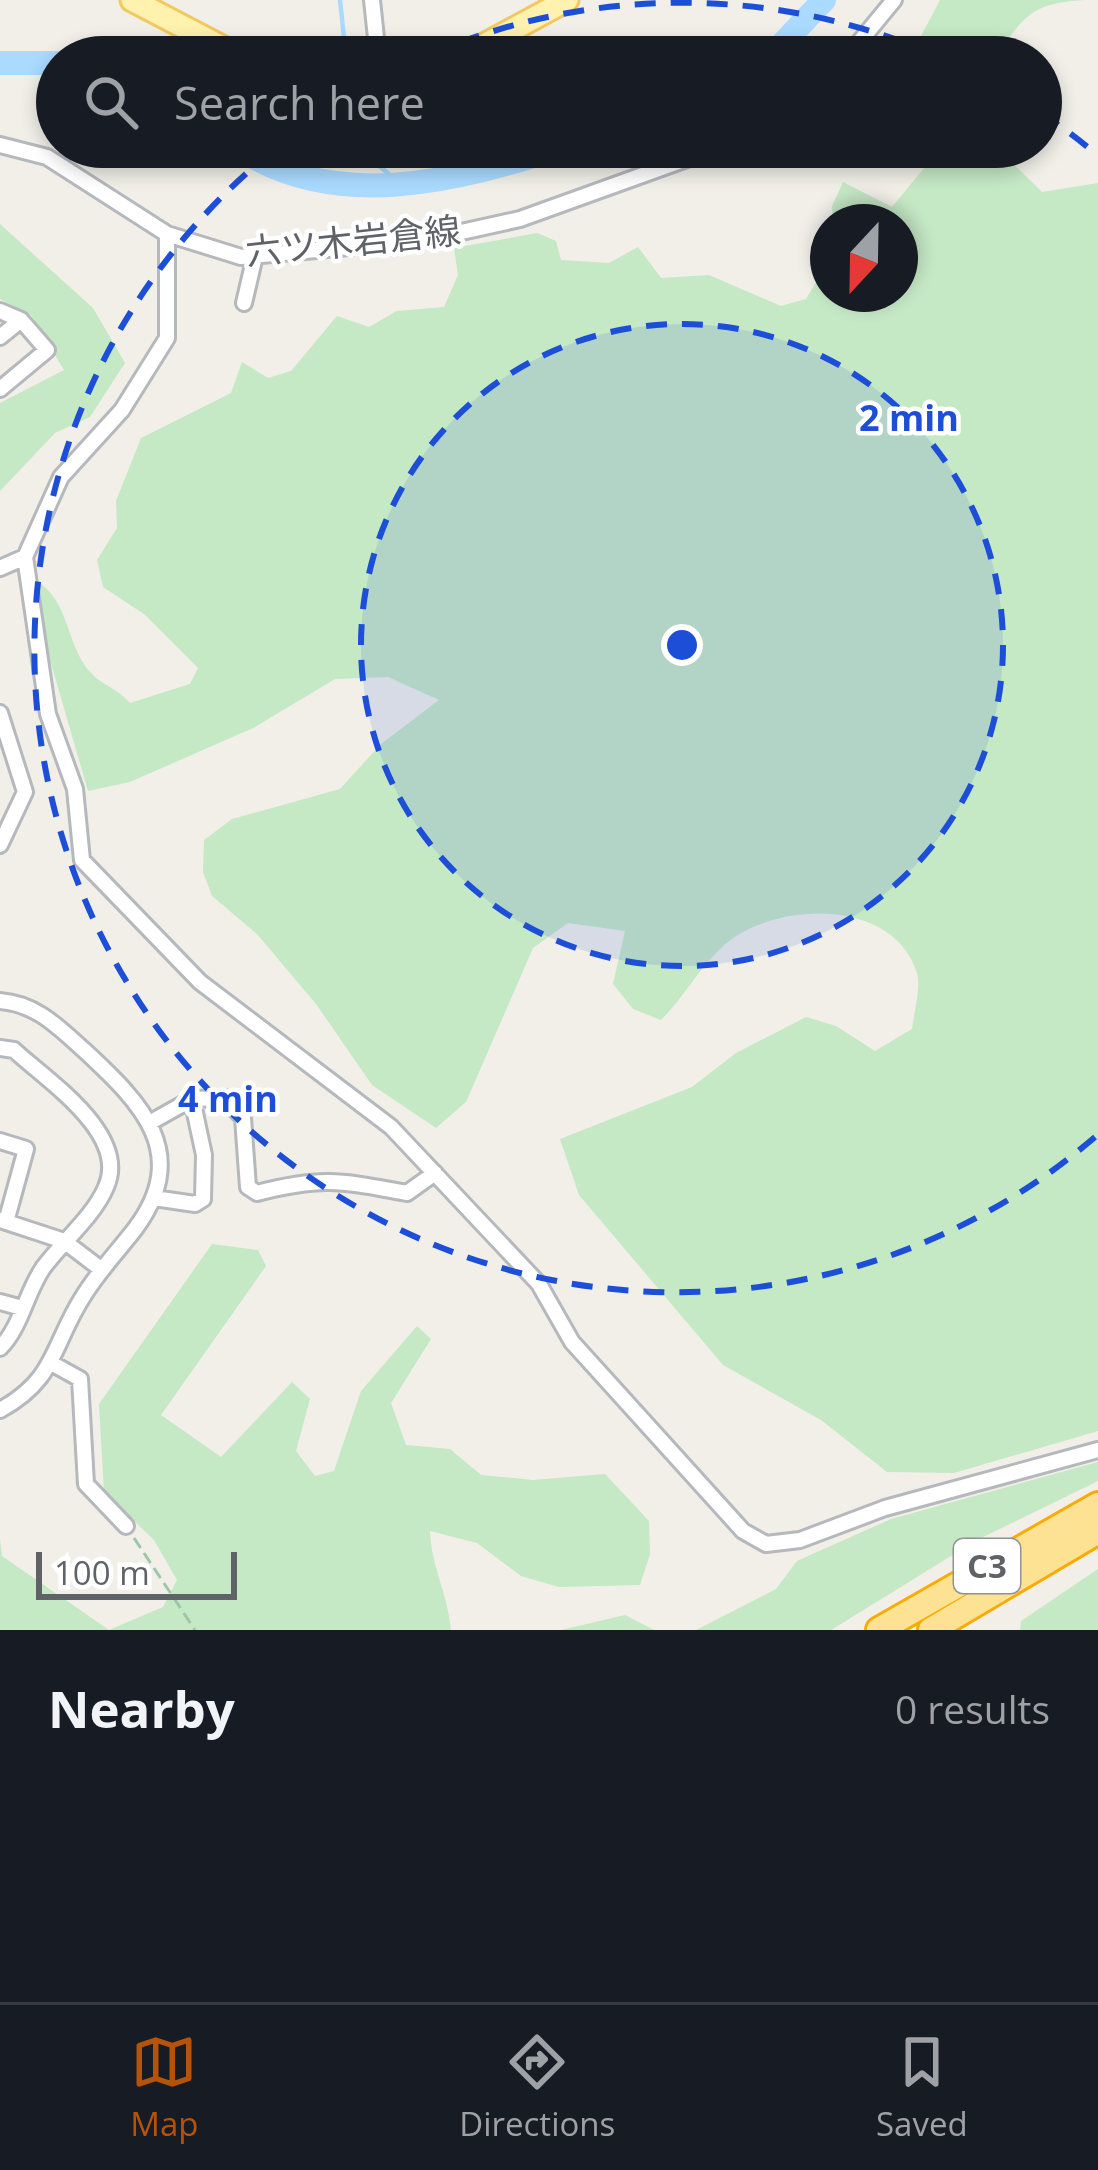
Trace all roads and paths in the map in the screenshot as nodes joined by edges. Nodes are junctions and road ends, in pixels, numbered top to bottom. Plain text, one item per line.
1 (131, 0) edge
2 (372, 0) edge
3 (567, 0) edge
4 (895, 0) edge
5 (200, 36) edge
6 (376, 36) edge
7 (501, 36) edge
8 (865, 36) edge
9 (0, 145) edge
10 (36, 155) edge
11 (63, 168) edge
12 (664, 168) edge
13 (167, 234) junction
14 (255, 256) junction
15 (244, 303) dead end
16 (0, 310) edge
17 (22, 320) junction
18 (0, 338) edge
19 (0, 389) edge
20 (25, 556) junction
21 (0, 568) edge
22 (1, 721) edge
23 (1, 842) edge
24 (0, 1001) edge
25 (0, 1048) edge
26 (192, 1100) junction
27 (152, 1122) junction
28 (0, 1142) edge
29 (435, 1173) junction
30 (154, 1198) junction
31 (3, 1221) edge
32 (64, 1241) junction
33 (102, 1270) junction
34 (0, 1302) edge
35 (22, 1308) junction
36 (0, 1348) edge
37 (53, 1364) junction
38 (0, 1410) edge
39 (1098, 1450) edge
40 (1098, 1505) edge
41 (126, 1526) joint
42 (1098, 1531) edge
43 (194, 1630) edge
44 (879, 1630) edge
45 (931, 1630) edge

1 - 5 main road
2 - 6 street
3 - 7 main road
4 - 8 street
9 - 10 street, 六ツ木岩倉線
11 - 13 street, 六ツ木岩倉線
12 - 14 street, 六ツ木岩倉線
13 - 14 street, 六ツ木岩倉線
13 - 20 street
14 - 15 street
16 - 17 street
17 - 18 street
17 - 19 street
20 - 21 street
20 - 29 street
22 - 23 street
24 - 27 street
25 - 32 street
26 - 27 street
26 - 29 street
26 - 30 street
27 - 30 street
28 - 31 street
29 - 39 street
30 - 33 street
31 - 32 street
32 - 33 street
32 - 35 street
33 - 37 street
34 - 35 street
35 - 36 street
37 - 38 street
37 - 41 street
40 - 44 highway, C3
41 - 43 path
42 - 45 highway, C3

